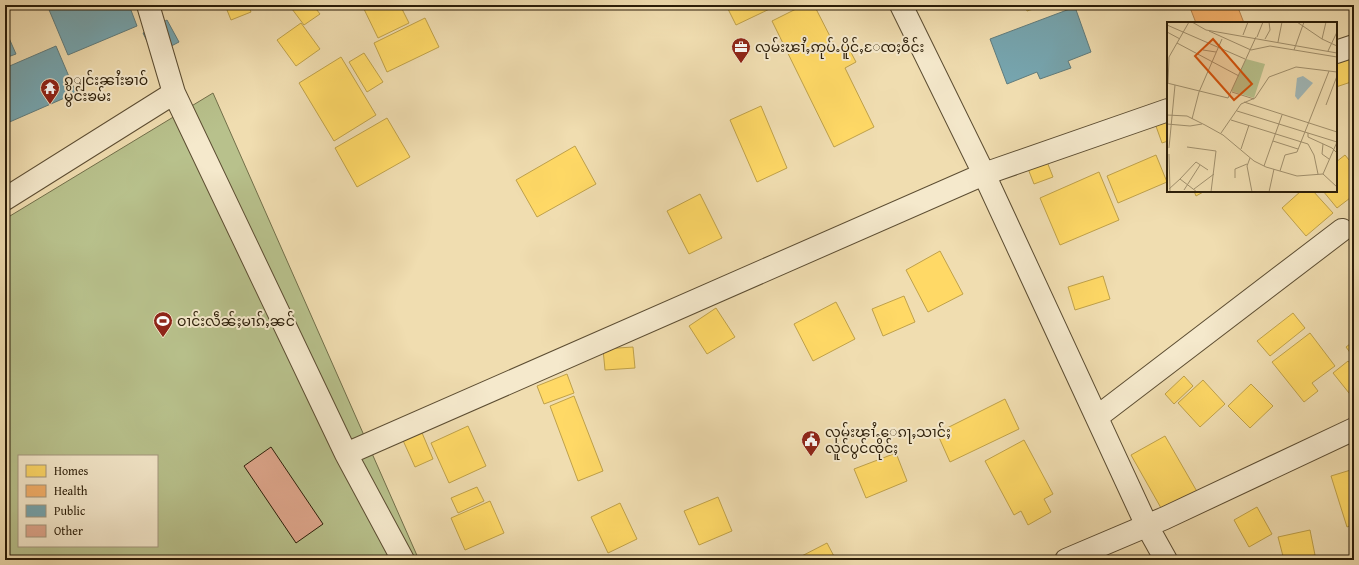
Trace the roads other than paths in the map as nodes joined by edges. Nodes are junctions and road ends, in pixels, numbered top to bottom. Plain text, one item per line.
1 (148, 5) edge
2 (901, 5) edge
3 (1354, 46) edge
4 (1337, 52) edge
5 (174, 93) junction
6 (1167, 110) edge
7 (984, 174) junction
8 (5, 198) edge
9 (1342, 230) dead end
10 (1097, 417) junction
11 (1354, 429) edge
12 (346, 454) junction
13 (1147, 526) junction
14 (403, 560) edge
15 (1066, 560) edge
16 (1166, 560) edge

1 - 5 street
2 - 7 street
3 - 4 street
5 - 8 street
5 - 12 street
6 - 7 street
7 - 10 street
7 - 12 street
9 - 10 street
10 - 13 street
11 - 13 street
12 - 14 street
13 - 15 street
13 - 16 street

